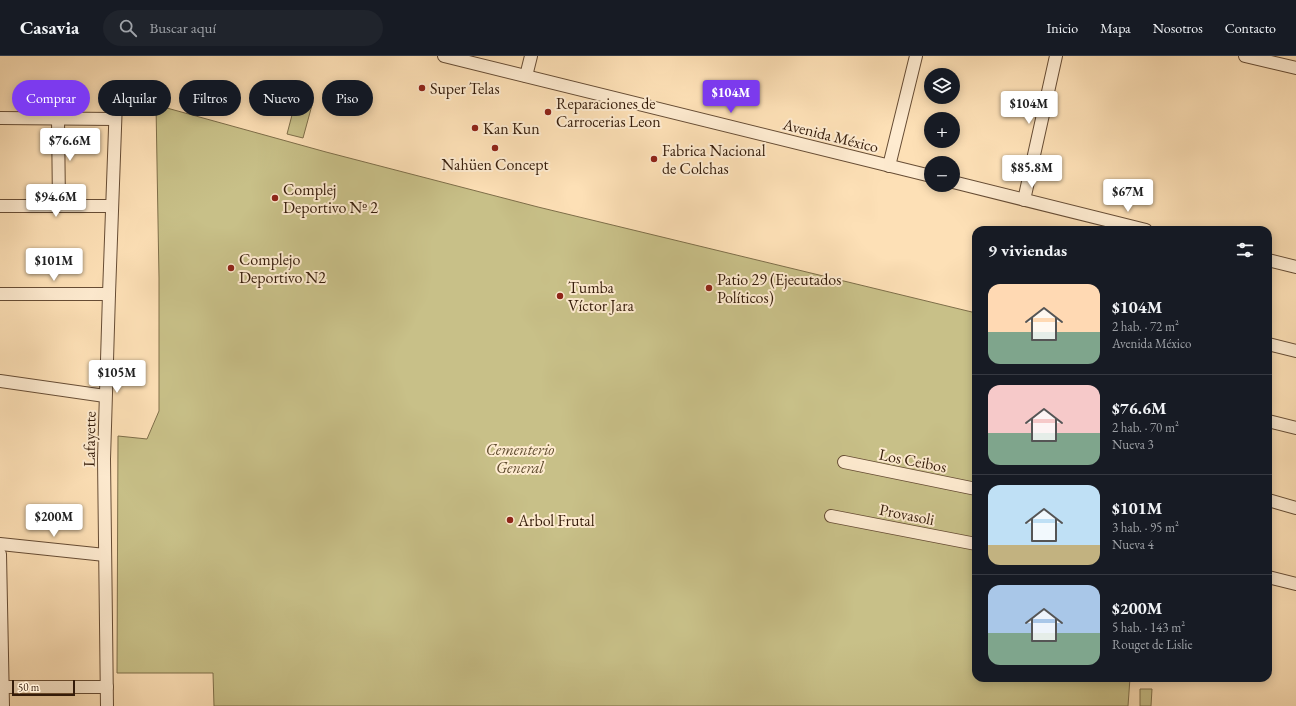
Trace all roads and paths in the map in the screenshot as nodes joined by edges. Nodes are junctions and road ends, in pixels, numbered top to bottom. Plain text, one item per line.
1 (444, 56) edge
2 (531, 56) edge
3 (916, 56) edge
4 (1056, 56) edge
5 (1245, 56) edge
6 (1296, 68) edge
7 (526, 76) junction
8 (115, 116) edge
9 (0, 118) edge
10 (58, 119) junction
11 (115, 119) junction
12 (889, 166) junction
13 (924, 174) edge
14 (960, 184) edge
15 (1024, 200) junction
16 (0, 206) edge
17 (59, 206) junction
18 (112, 206) junction
19 (1105, 225) edge
20 (1272, 261) edge
21 (1296, 267) edge
22 (0, 294) edge
23 (109, 294) junction
24 (1272, 345) edge
25 (1296, 350) edge
26 (0, 381) edge
27 (105, 396) junction
28 (1272, 422) edge
29 (1296, 428) edge
30 (844, 462) dead end
31 (972, 488) edge
32 (1272, 501) edge
33 (1296, 508) edge
34 (831, 516) dead end
35 (972, 543) edge
36 (0, 544) edge
37 (0, 554) edge
38 (105, 555) junction
39 (1272, 578) edge
40 (1296, 584) edge
41 (1, 687) edge
42 (107, 687) junction
43 (3, 706) edge
44 (107, 706) edge

1 - 7 street, Avenida México
2 - 7 street
3 - 12 street
4 - 15 street
5 - 6 street
7 - 12 street, Avenida México
8 - 11 street, Lafayette
9 - 10 street
10 - 11 street
10 - 17 street
11 - 18 street, Lafayette
12 - 13 street, Avenida México
14 - 15 street
15 - 19 street
16 - 17 street
17 - 18 street
18 - 23 street, Lafayette
20 - 21 street
22 - 23 street
23 - 27 street, Lafayette
24 - 25 street
26 - 27 street
27 - 38 street, Lafayette
28 - 29 street
30 - 31 street, Los Ceibos
32 - 33 street
34 - 35 street, Provasoli
36 - 38 street
37 - 41 street
38 - 42 street, Lafayette
39 - 40 street
41 - 42 street
41 - 43 street
42 - 44 street, Lafayette

